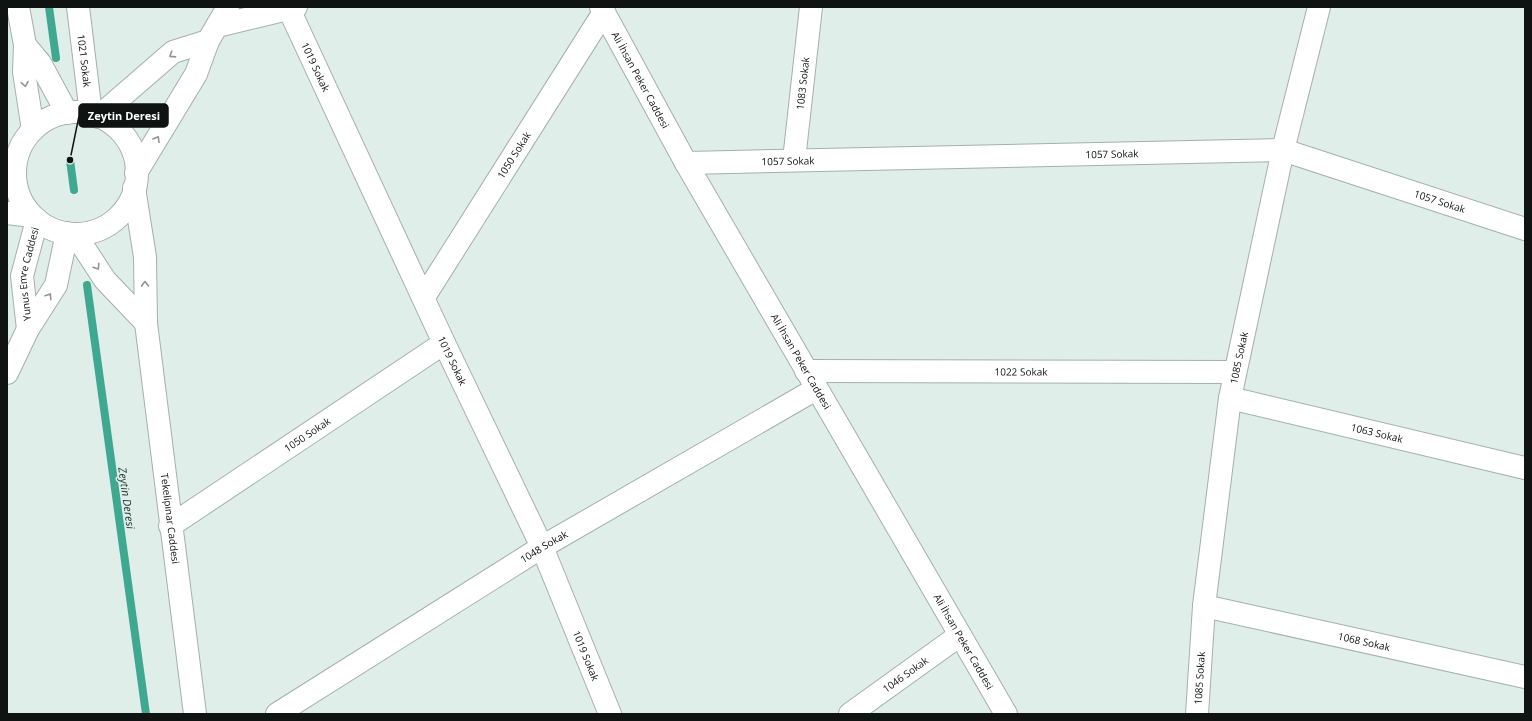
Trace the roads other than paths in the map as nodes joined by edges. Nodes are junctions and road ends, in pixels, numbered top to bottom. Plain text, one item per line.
1 (18, 7) edge
2 (78, 7) edge
3 (228, 7) edge
4 (811, 7) edge
5 (1319, 7) edge
6 (292, 8) edge
7 (603, 10) edge
8 (212, 34) junction
9 (25, 45) junction
10 (67, 113) junction
11 (95, 115) junction
12 (21, 141) edge
13 (1283, 150) junction
14 (794, 160) junction
15 (686, 162) junction
16 (135, 181) junction
17 (7, 214) edge
18 (35, 218) junction
19 (1525, 229) edge
20 (71, 233) junction
21 (424, 297) junction
22 (146, 323) junction
23 (28, 329) junction
24 (444, 343) junction
25 (7, 372) edge
26 (1235, 372) junction
27 (811, 380) junction
28 (1230, 398) junction
29 (1525, 468) edge
30 (170, 526) junction
31 (542, 547) junction
32 (1204, 606) junction
33 (960, 635) junction
34 (1525, 677) edge
35 (195, 714) edge
36 (277, 714) edge
37 (610, 714) edge
38 (850, 714) edge
39 (1006, 714) edge
40 (1197, 714) edge

1 - 9 street
2 - 11 street, 1021 Sokak
3 - 8 street
4 - 14 street, 1083 Sokak
5 - 13 street, 1085 Sokak
6 - 8 street
6 - 21 street, 1019 Sokak
7 - 15 street, Ali İhsan Peker Caddesi
7 - 21 street, 1050 Sokak
8 -> 11 street
16 -> 8 street
9 - 10 street
9 -> 12 street
10 - 11 street
10 - 12 street
11 - 16 street
12 - 18 street
13 - 14 street, 1057 Sokak
13 - 19 street, 1057 Sokak
13 - 26 street, 1085 Sokak
14 - 15 street, 1057 Sokak
15 - 27 street, Ali İhsan Peker Caddesi
16 - 20 street
22 -> 16 street, Tekelipınar Caddesi
17 - 18 street
18 - 20 street
18 - 23 street, Yunus Emre Caddesi
20 -> 22 street
23 -> 20 street, Yunus Emre Caddesi
21 - 24 street, 1019 Sokak
22 - 30 street, Tekelipınar Caddesi
23 - 25 street, Yunus Emre Caddesi
24 - 30 street, 1050 Sokak
24 - 31 street, 1019 Sokak
26 - 27 street, 1022 Sokak
26 - 28 street, 1085 Sokak
27 - 31 street, 1048 Sokak
27 - 33 street, Ali İhsan Peker Caddesi
28 - 29 street, 1063 Sokak
28 - 32 street, 1085 Sokak
30 - 35 street, Tekelipınar Caddesi
31 - 36 street, 1048 Sokak
31 - 37 street, 1019 Sokak
32 - 34 street, 1068 Sokak
32 - 40 street, 1085 Sokak
33 - 38 street, 1046 Sokak
33 - 39 street, Ali İhsan Peker Caddesi

